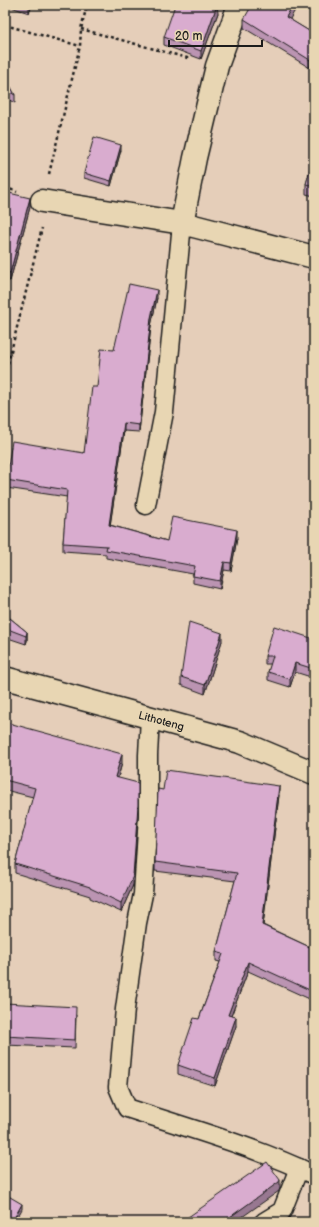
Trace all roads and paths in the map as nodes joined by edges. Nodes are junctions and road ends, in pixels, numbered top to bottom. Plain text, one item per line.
1 (87, 5) edge
2 (239, 5) edge
3 (5, 25) edge
4 (81, 29) junction
5 (80, 46) junction
6 (217, 66) junction
7 (45, 202) junction
8 (182, 223) junction
9 (314, 257) edge
10 (5, 375) edge
11 (146, 505) dead end
12 (5, 678) edge
13 (150, 717) junction
14 (314, 773) edge
15 (306, 1171) edge
16 (264, 1222) edge

1 - 4 path
2 - 6 street
3 - 5 path
4 - 5 path
4 - 6 path
5 - 7 path
6 - 8 street
7 - 8 street
7 - 10 path
8 - 9 street
8 - 11 lane
12 - 13 street, Lithoteng
13 - 14 street, Lithoteng
13 - 15 lane
15 - 16 lane

